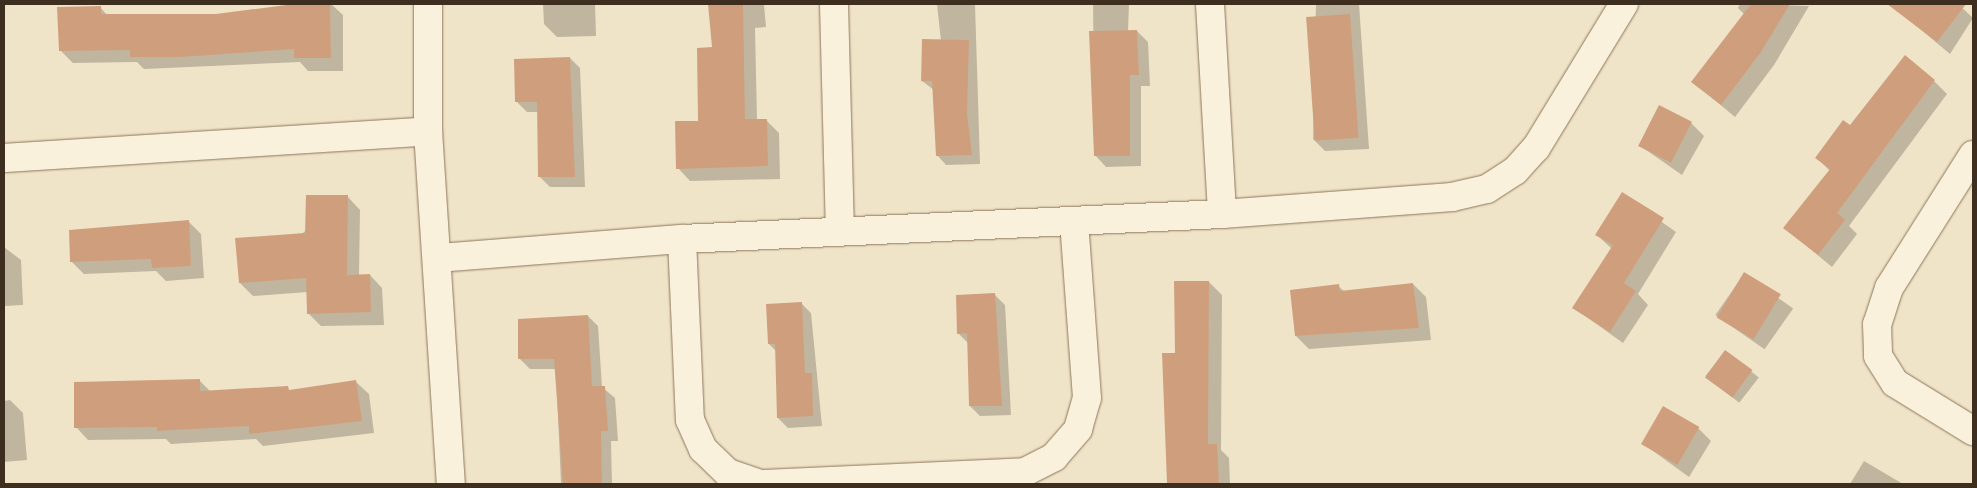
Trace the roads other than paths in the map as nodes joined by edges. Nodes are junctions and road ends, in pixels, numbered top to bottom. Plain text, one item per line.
1 (428, 4) edge
2 (834, 4) edge
3 (1210, 4) edge
4 (1624, 4) edge
5 (428, 131) junction
6 (1973, 155) edge
7 (4, 158) edge
8 (1222, 214) junction
9 (1074, 221) junction
10 (840, 232) junction
11 (682, 239) junction
12 (438, 258) junction
13 (1973, 431) edge
14 (451, 484) edge
15 (760, 484) edge
16 (764, 484) edge

1 - 5 street
2 - 10 street
3 - 8 street
4 - 8 street
5 - 7 street
5 - 12 street
6 - 13 street
8 - 9 street
9 - 10 street
9 - 16 street
10 - 11 street
11 - 12 street
11 - 15 street
12 - 14 street

